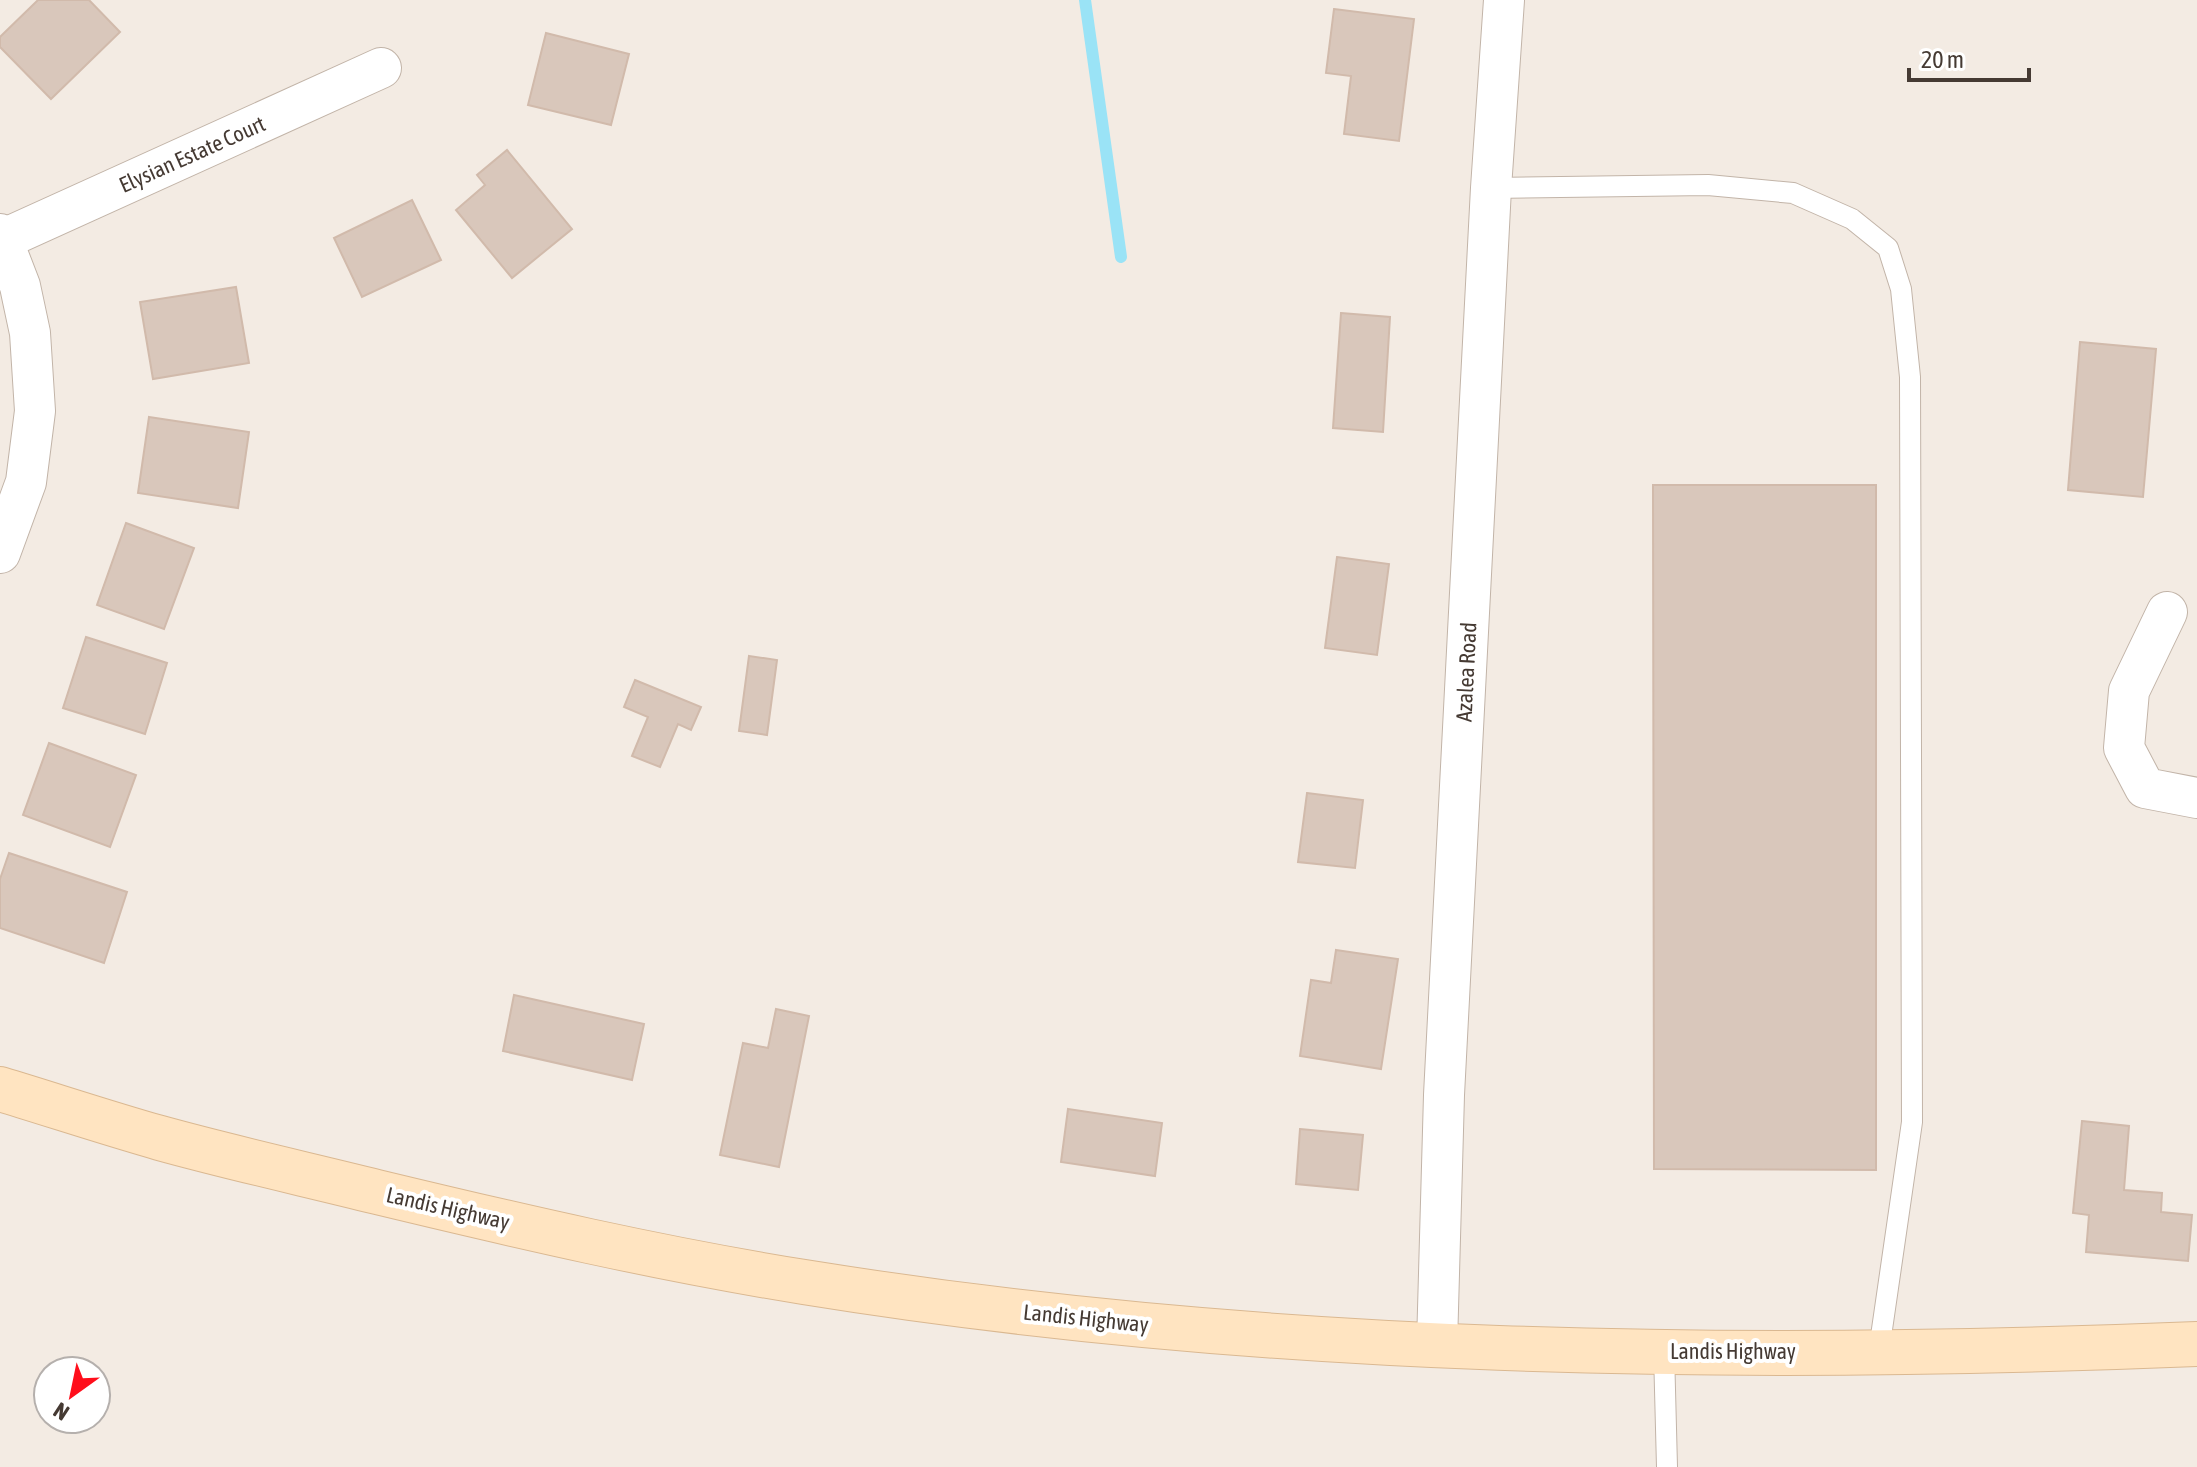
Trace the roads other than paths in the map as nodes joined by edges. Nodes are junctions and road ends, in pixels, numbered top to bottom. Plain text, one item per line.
1 (1504, 0) edge
2 (381, 68) dead end
3 (1491, 188) junction
4 (2, 236) edge
5 (0, 553) edge
6 (2167, 612) dead end
7 (2197, 798) edge
8 (0, 1089) edge
9 (2197, 1344) edge
10 (1437, 1345) junction
11 (1879, 1350) junction
12 (1664, 1351) junction
13 (1667, 1467) edge

1 - 3 street, Azalea Road
2 - 4 street, Elysian Estate Court
3 - 10 street, Azalea Road
3 - 11 lane
4 - 5 street
6 - 7 street
8 - 10 main road, Landis Highway
9 - 11 main road, Landis Highway
10 - 12 main road, Landis Highway
11 - 12 main road, Landis Highway
12 - 13 lane

